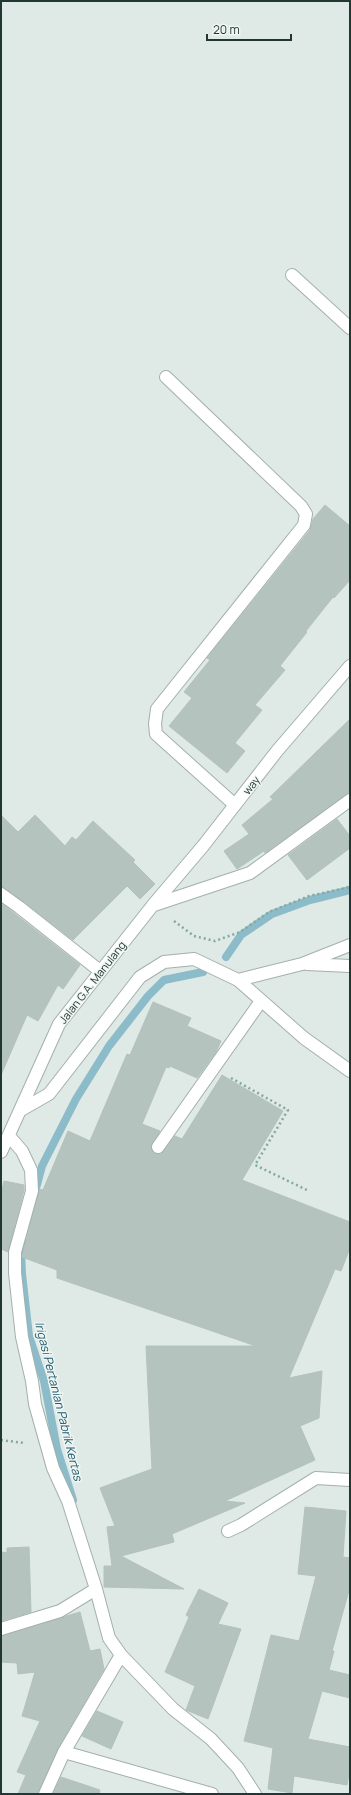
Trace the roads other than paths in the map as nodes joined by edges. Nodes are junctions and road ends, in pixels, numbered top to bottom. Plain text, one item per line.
1 (292, 275) dead end
2 (350, 328) edge
3 (166, 377) dead end
4 (348, 672) edge
5 (350, 800) edge
6 (235, 805) junction
7 (1, 894) edge
8 (153, 905) junction
9 (350, 945) edge
10 (302, 964) junction
11 (350, 966) edge
12 (100, 971) junction
13 (238, 980) junction
14 (261, 1001) junction
15 (350, 1071) edge
16 (21, 1110) junction
17 (9, 1136) junction
18 (158, 1147) dead end
19 (1, 1152) edge
20 (350, 1480) edge
21 (228, 1531) dead end
22 (96, 1589) junction
23 (1, 1629) edge
24 (121, 1655) junction
25 (64, 1752) junction
26 (45, 1794) edge
27 (212, 1794) edge
28 (255, 1794) edge

1 - 2 street
3 - 6 street
4 - 6 street, way
5 - 8 street
6 - 8 street, way
7 - 12 street
8 - 12 street, Jalan G.A. Manulang
9 - 10 street
10 - 11 street
10 - 13 street
12 - 16 street, Jalan G.A. Manulang
13 - 14 street
13 - 16 street
14 - 15 street
14 - 18 street
16 - 17 street, Jalan G.A. Manulang
17 - 19 street, Jalan G.A. Manulang
17 - 22 street
20 - 21 street
22 - 23 street
22 - 24 street
24 - 25 street
24 - 28 street
25 - 26 street
25 - 27 street

